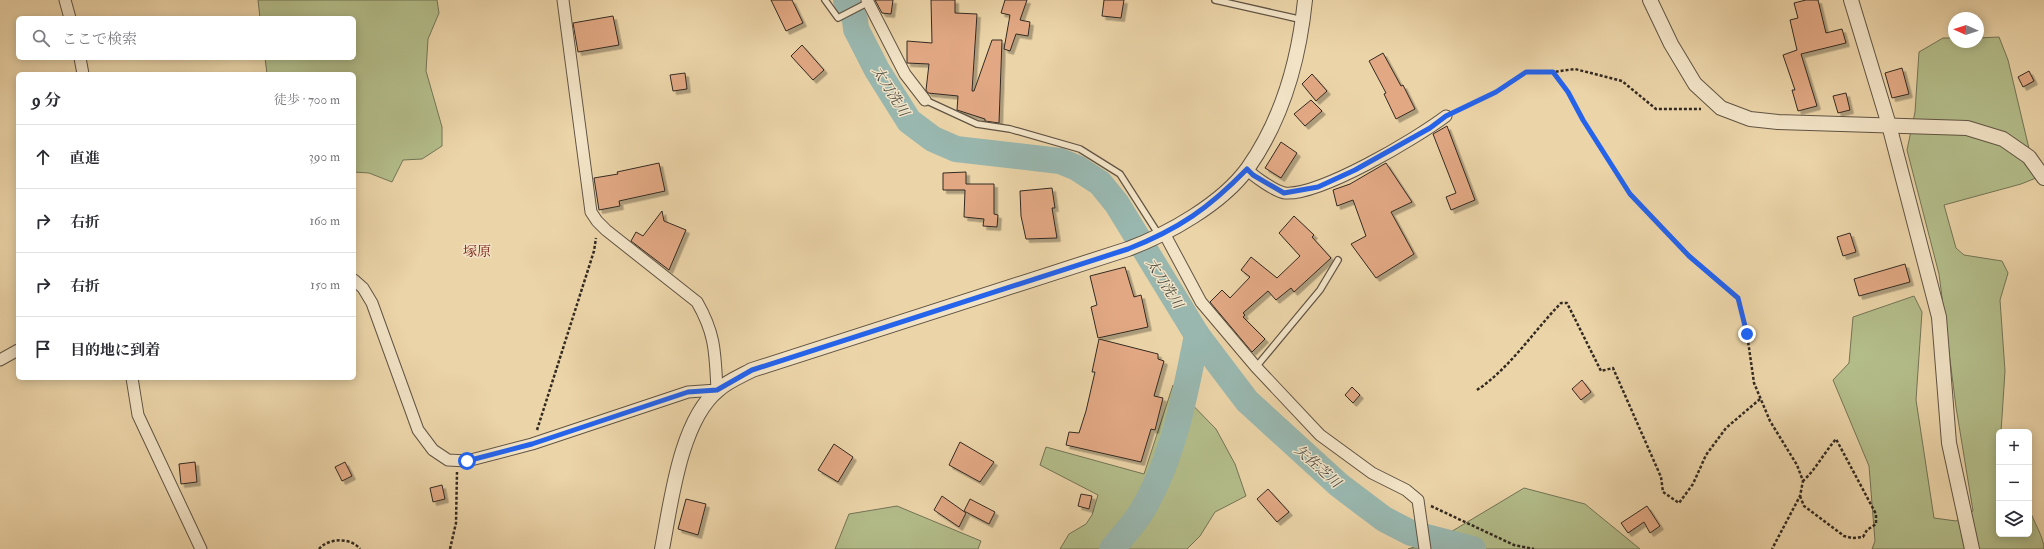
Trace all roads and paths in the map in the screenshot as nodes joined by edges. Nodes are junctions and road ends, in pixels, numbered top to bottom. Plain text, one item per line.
1 (65, 0) edge
2 (564, 0) edge
3 (825, 0) edge
4 (1215, 0) edge
5 (1305, 0) edge
6 (1650, 0) edge
7 (1851, 0) edge
8 (867, 1) edge
9 (69, 16) edge
10 (1303, 20) junction
11 (80, 60) edge
12 (83, 72) edge
13 (1553, 72) junction
14 (925, 100) joint
15 (1721, 108) junction
16 (1446, 116) joint
17 (1889, 125) junction
18 (1247, 169) junction
19 (2044, 178) edge
20 (597, 221) junction
21 (1159, 236) junction
22 (1338, 260) dead end
23 (356, 282) edge
24 (16, 351) edge
25 (0, 360) edge
26 (1256, 366) junction
27 (132, 380) edge
28 (717, 390) junction
29 (1476, 390) dead end
30 (1760, 399) junction
31 (532, 444) junction
32 (459, 461) junction
33 (1803, 481) junction
34 (1800, 496) junction
35 (1418, 500) junction
36 (201, 549) edge
37 (318, 549) edge
38 (360, 549) edge
39 (450, 549) edge
40 (662, 549) edge
41 (1425, 549) edge
42 (1534, 549) edge
43 (1772, 549) edge
44 (1972, 549) edge

1 - 9 street
2 - 20 street
3 - 8 lane
4 - 10 lane
5 - 10 street
6 - 15 street
7 - 17 street
8 - 14 street
10 - 18 street
11 - 12 street
13 - 15 path
13 - 16 path
13 - 30 path
14 - 21 lane
15 - 17 street
16 - 18 street
17 - 19 street
17 - 44 street
18 - 21 street
20 - 28 street
20 - 31 path
21 - 26 street
21 - 28 street
22 - 26 lane
23 - 32 street
24 - 25 street
26 - 35 street
27 - 36 street
28 - 31 street
28 - 40 street
29 - 30 path
30 - 33 path
31 - 32 street
32 - 39 path
33 - 34 path
33 - 34 path
34 - 43 path
35 - 41 street
35 - 42 path
37 - 38 path

